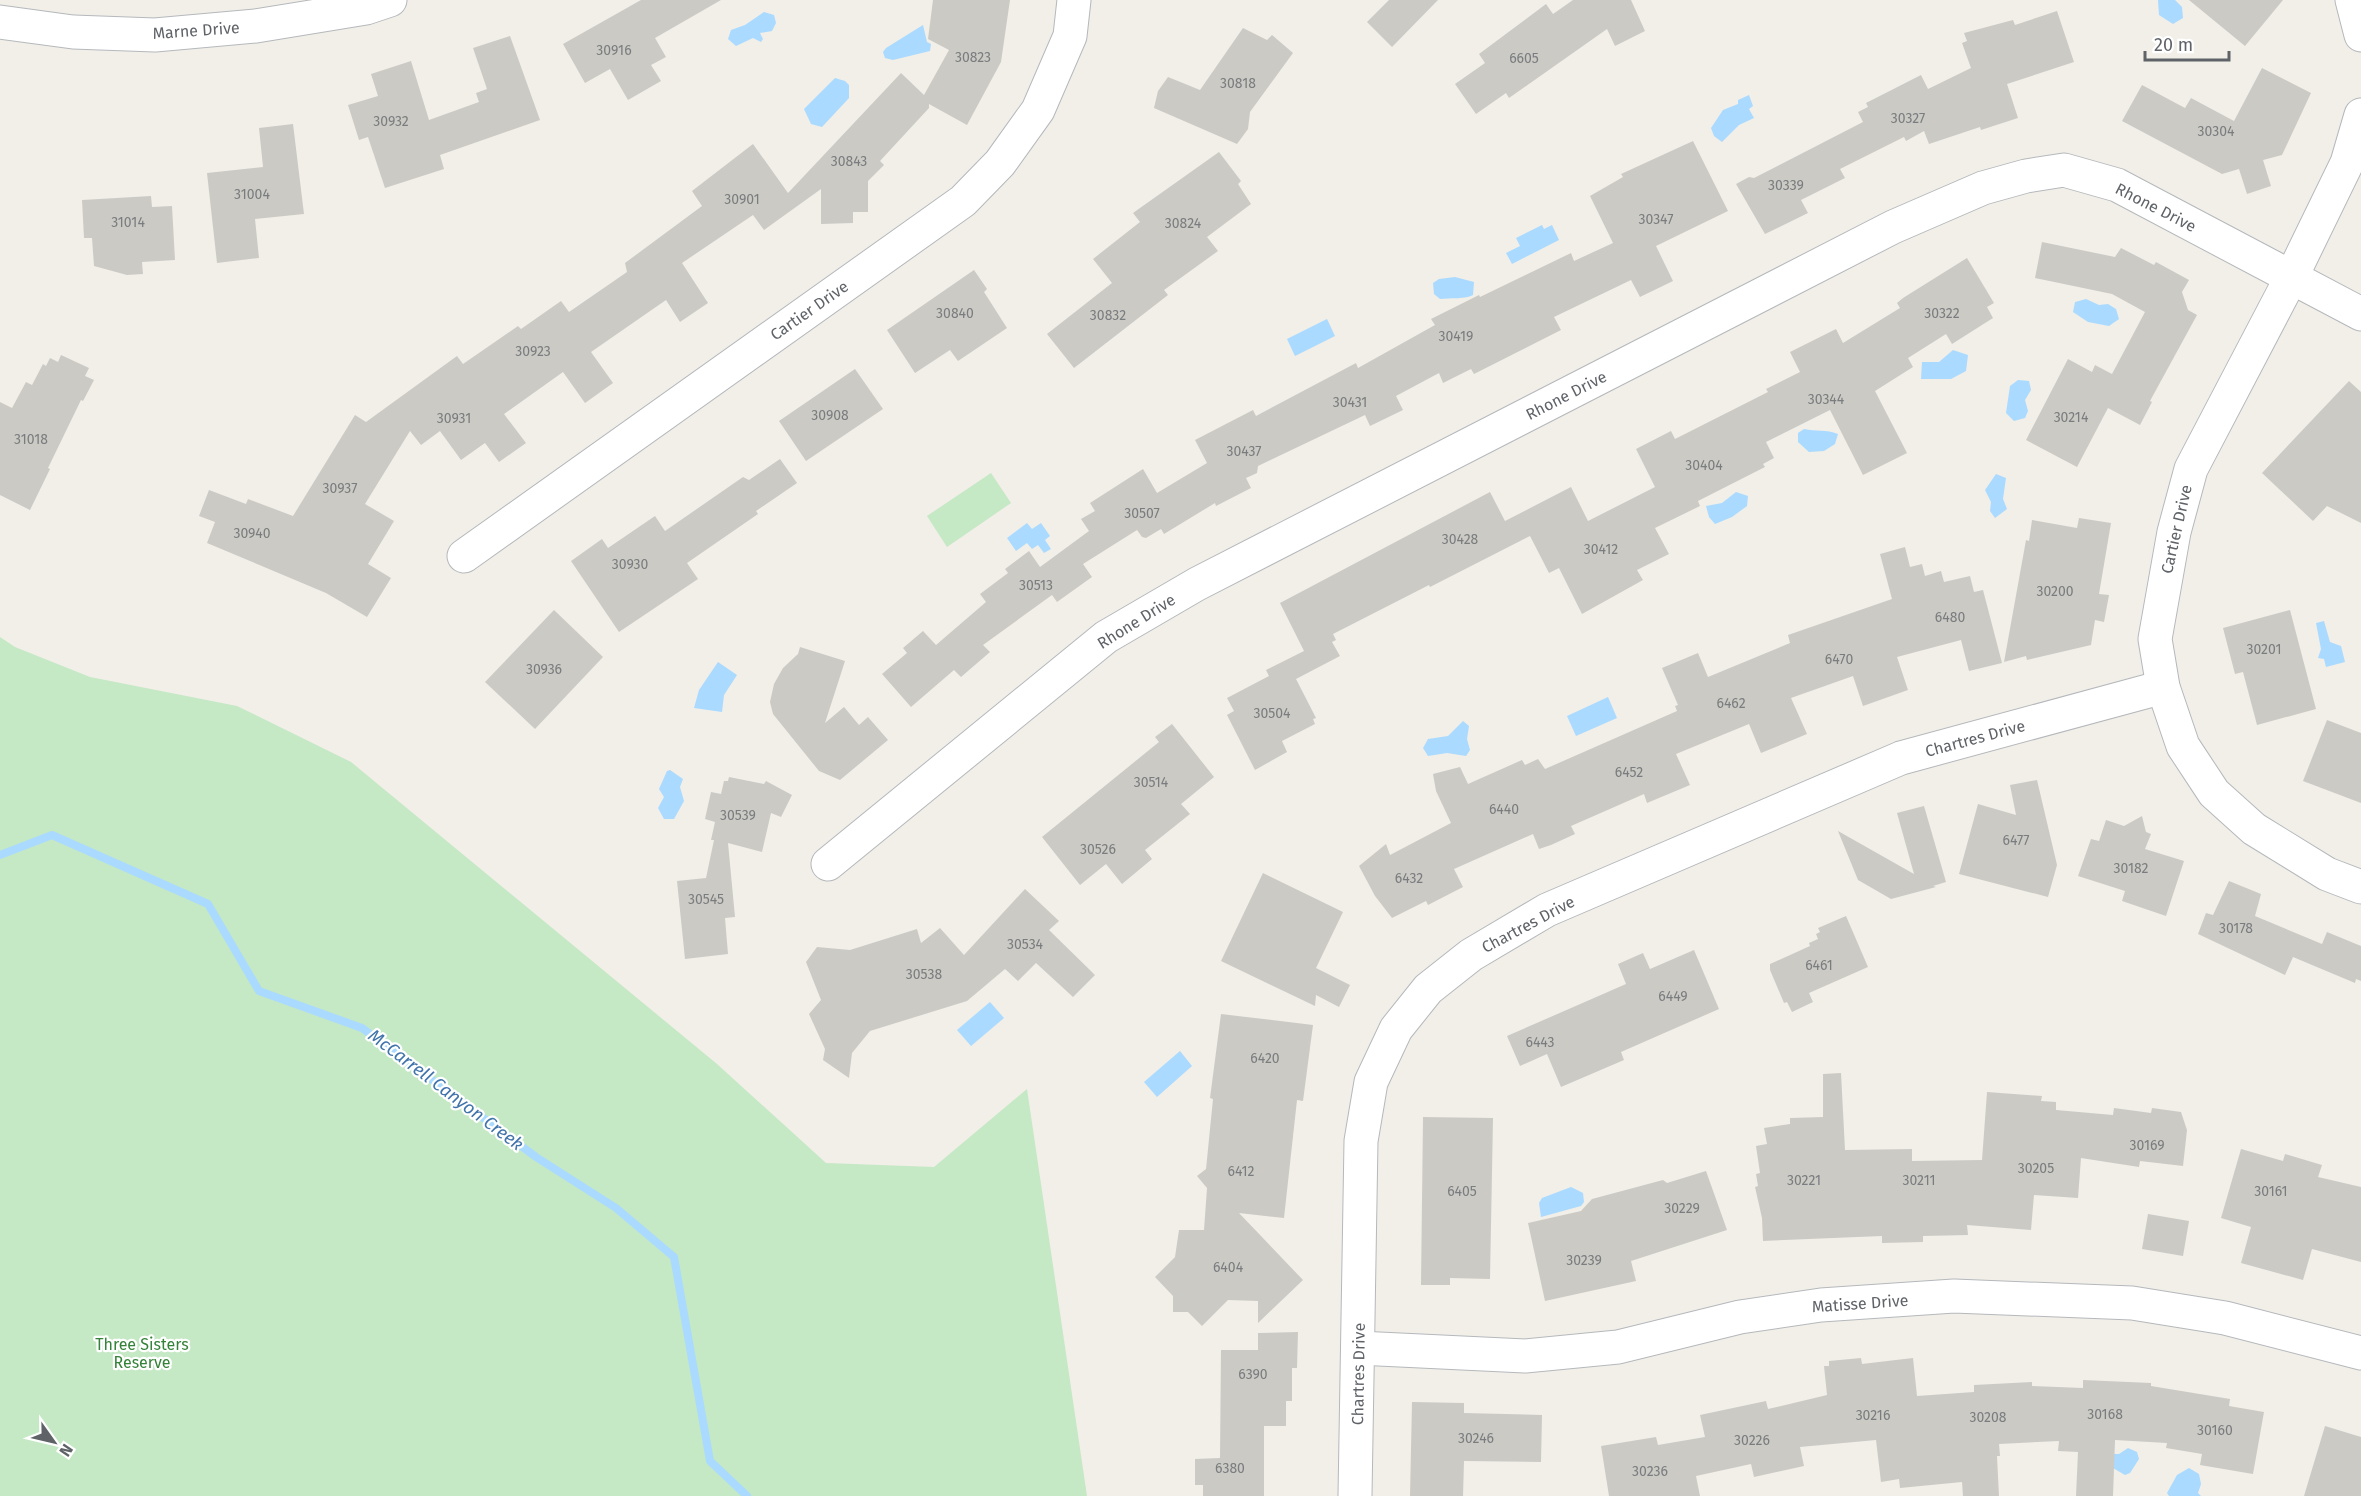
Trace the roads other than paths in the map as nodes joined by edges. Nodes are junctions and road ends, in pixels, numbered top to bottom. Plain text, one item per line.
1 (390, 0) edge
2 (1074, 0) edge
3 (2352, 0) edge
4 (0, 22) edge
5 (2361, 34) edge
6 (2361, 115) edge
7 (2291, 278) junction
8 (2361, 314) edge
9 (464, 556) dead end
10 (2163, 687) junction
11 (828, 864) dead end
12 (2361, 887) edge
13 (1358, 1348) junction
14 (2361, 1353) edge
15 (1355, 1496) edge

1 - 4 street, Marne Drive
2 - 9 street, Cartier Drive
3 - 5 street
6 - 7 street, Cartier Drive
7 - 8 street, Rhone Drive
7 - 10 street, Cartier Drive
7 - 11 street, Rhone Drive
10 - 12 street, Cartier Drive
10 - 13 street, Chartres Drive
13 - 14 street, Matisse Drive
13 - 15 street, Chartres Drive

